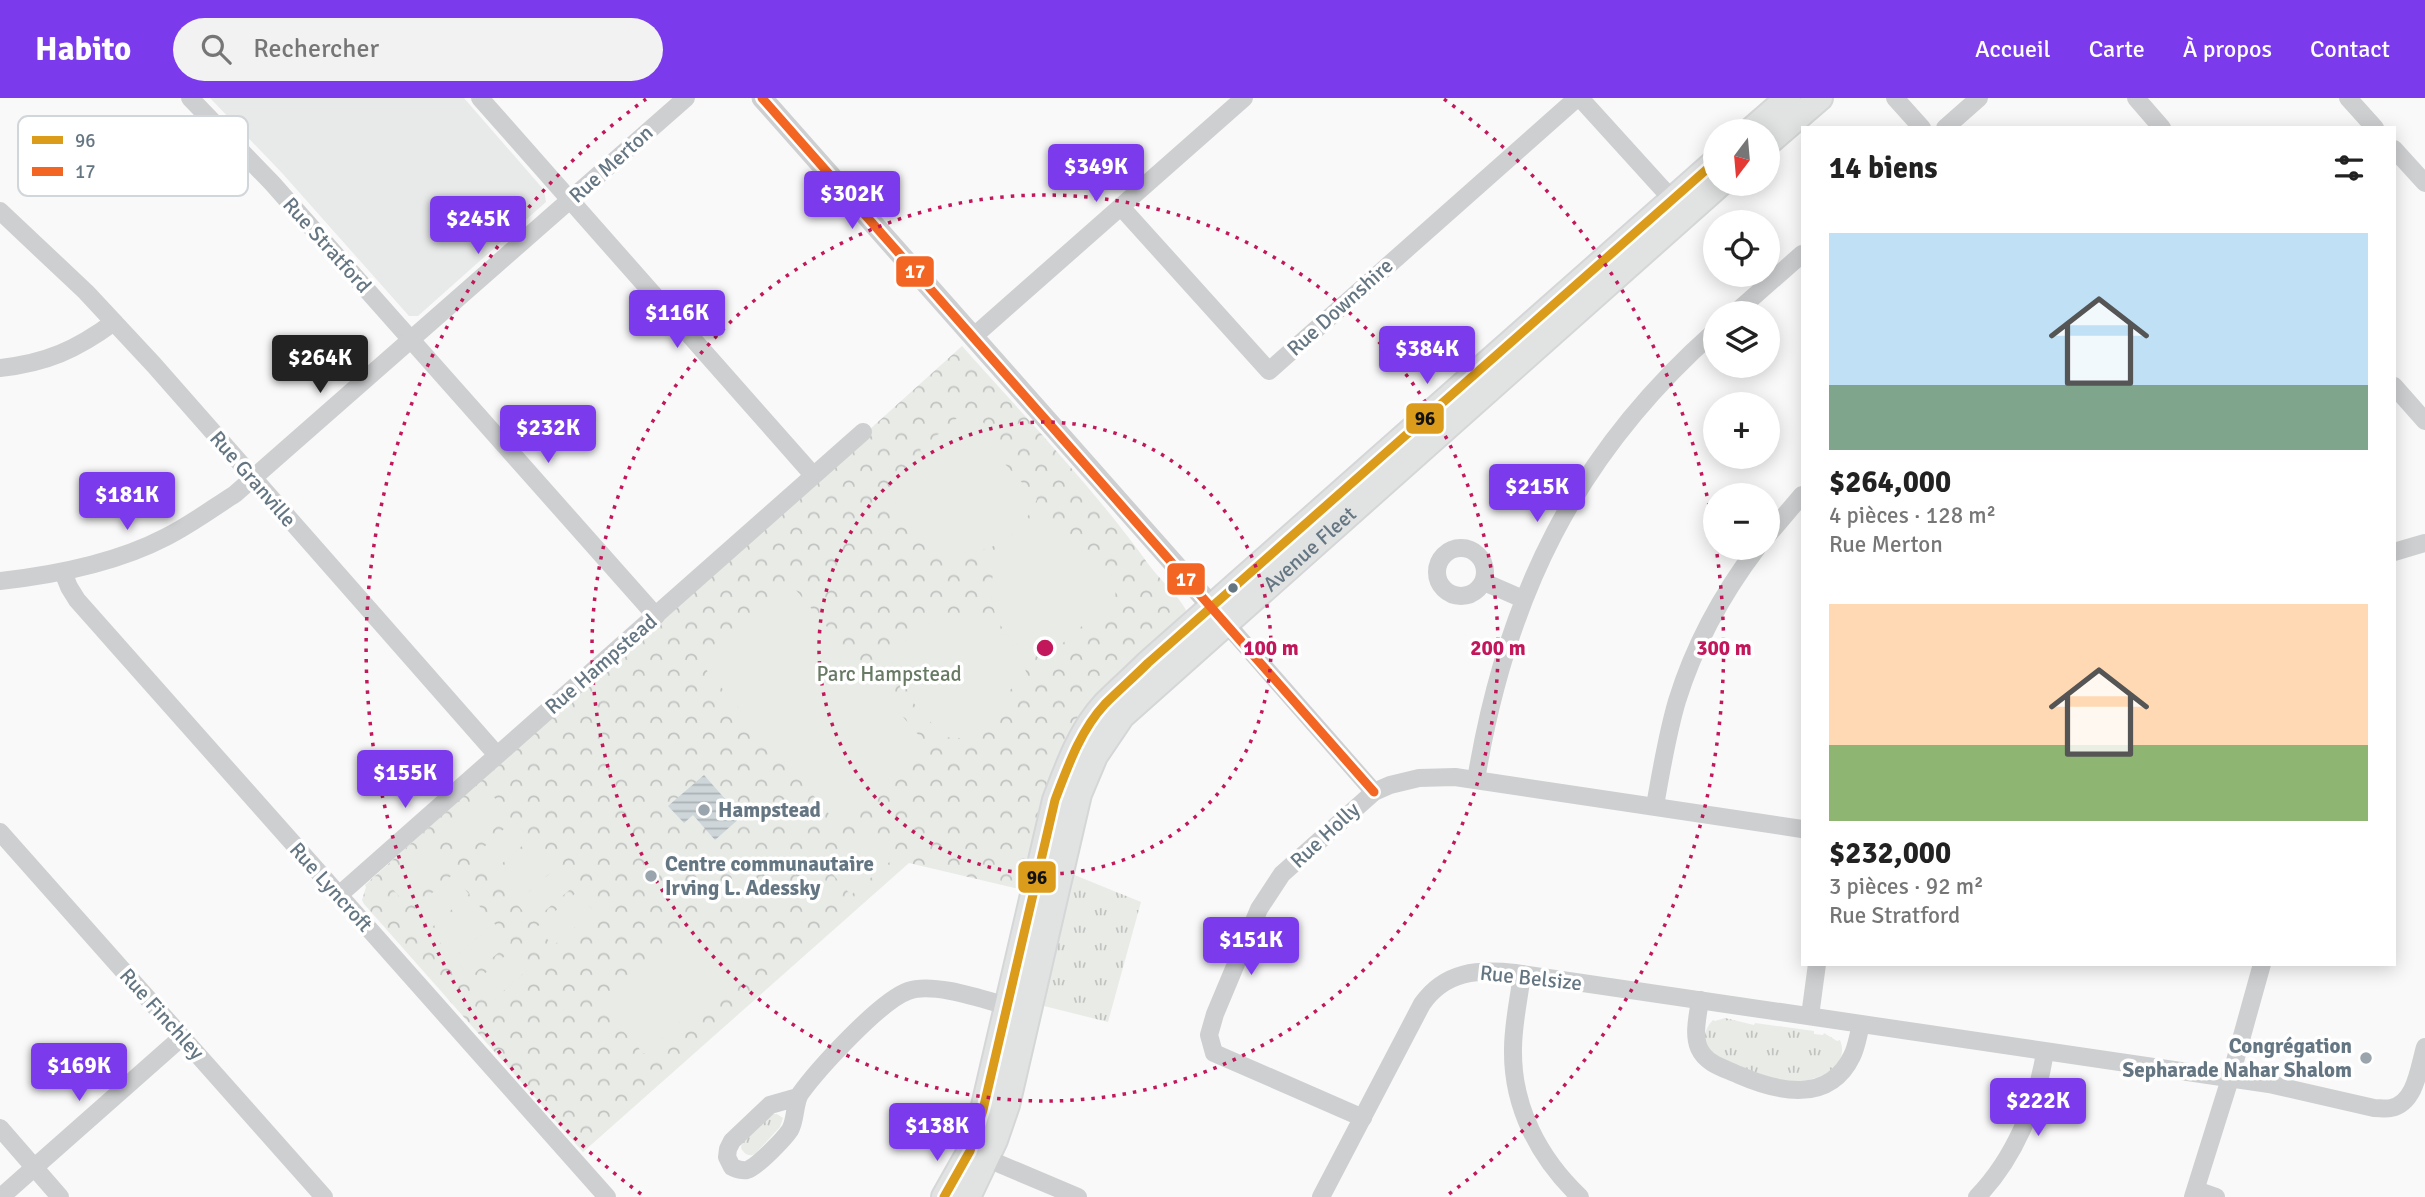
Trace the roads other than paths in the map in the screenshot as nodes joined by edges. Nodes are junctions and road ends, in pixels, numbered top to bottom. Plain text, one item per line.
1 (190, 98) edge
2 (480, 98) edge
3 (686, 98) edge
4 (762, 98) edge
5 (1244, 98) edge
6 (1578, 98) edge
7 (1788, 98) edge
8 (1820, 98) edge
9 (1895, 98) edge
10 (1979, 98) edge
11 (2136, 98) edge
12 (2348, 98) edge
13 (208, 116) edge
14 (1764, 119) edge
15 (1920, 126) edge
16 (1947, 126) edge
17 (2160, 126) edge
18 (2373, 126) edge
19 (1780, 133) edge
20 (2396, 151) edge
21 (248, 157) edge
22 (1703, 177) edge
23 (2425, 183) edge
24 (1703, 194) edge
25 (570, 201) junction
26 (1121, 207) junction
27 (1679, 207) junction
28 (0, 211) edge
29 (1801, 255) edge
30 (1749, 301) edge
31 (114, 322) junction
32 (973, 337) junction
33 (412, 340) junction
34 (1703, 343) edge
35 (0, 368) edge
36 (2396, 388) edge
37 (2425, 421) edge
38 (863, 432) dead end
39 (813, 475) junction
40 (253, 480) junction
41 (1801, 496) edge
42 (1780, 521) edge
43 (2425, 543) edge
44 (2396, 551) edge
45 (1749, 560) edge
46 (63, 572) junction
47 (0, 581) edge
48 (1484, 582) dead end
49 (1523, 599) junction
50 (1218, 614) junction
51 (656, 616) junction
52 (497, 755) junction
53 (1476, 780) junction
54 (1374, 792) junction
55 (1655, 806) junction
56 (1801, 829) edge
57 (0, 832) edge
58 (339, 895) junction
59 (1817, 966) edge
60 (2261, 966) edge
61 (1522, 974) junction
62 (1700, 1000) junction
63 (1018, 1009) junction
64 (1810, 1016) junction
65 (1861, 1024) junction
66 (182, 1037) junction
67 (2425, 1047) edge
68 (2045, 1052) junction
69 (2230, 1079) junction
70 (798, 1097) dead end
71 (1363, 1118) junction
72 (0, 1128) edge
73 (978, 1155) junction
74 (34, 1167) junction
75 (2195, 1194) edge
76 (1, 1197) edge
77 (60, 1197) edge
78 (324, 1197) edge
79 (607, 1197) edge
80 (944, 1197) edge
81 (968, 1197) edge
82 (1079, 1197) edge
83 (1321, 1197) edge
84 (1580, 1197) edge
85 (1976, 1197) edge
86 (2216, 1197) edge

1 - 13 street, Rue Stratford
2 - 25 street
3 - 25 street, Rue Merton
4 - 32 street
5 - 26 street
6 - 26 street, Rue Downshire
6 - 27 street
7 - 14 main road
8 - 19 main road
9 - 15 street
10 - 16 street
11 - 17 street
12 - 18 street
20 - 23 street
21 - 33 street, Rue Stratford
22 - 27 main road, Avenue Fleet
24 - 27 main road, Avenue Fleet
25 - 33 street, Rue Merton
25 - 39 street
26 - 32 street
27 - 50 main road, Avenue Fleet
28 - 31 street, Rue Granville
29 - 30 street
31 - 35 street
31 - 40 street, Rue Granville
32 - 50 street
33 - 40 street, Rue Merton
33 - 51 street, Rue Stratford
34 - 49 street
36 - 37 street
38 - 39 street, Rue Hampstead
39 - 51 street, Rue Hampstead
40 - 46 street, Rue Merton
40 - 52 street, Rue Granville
41 - 42 street
43 - 44 street
45 - 55 street
46 - 47 street, Rue Merton
46 - 58 street, Rue Lyncroft
48 - 49 street
49 - 53 street
50 - 54 street
50 - 63 main road, Avenue Fleet
51 - 52 street, Rue Hampstead
52 - 58 street, Rue Hampstead
53 - 54 street, Rue Holly
53 - 55 street, Rue Holly
54 - 71 street, Rue Holly
55 - 56 street, Rue Holly
57 - 66 street, Rue Finchley
58 - 79 street, Rue Lyncroft
59 - 64 street
60 - 69 street
61 - 62 street, Rue Belsize
61 - 71 street, Rue Belsize
61 - 84 street
62 - 64 street, Rue Belsize
62 - 65 street
63 - 70 street
63 - 73 main road, Avenue Fleet
64 - 65 street, Rue Belsize
65 - 68 street, Rue Belsize
66 - 74 street
66 - 78 street, Rue Finchley
67 - 69 street, Rue Belsize
68 - 69 street, Rue Belsize
68 - 85 street
69 - 75 street
71 - 83 street, Rue Belsize
72 - 74 street
73 - 80 main road, Avenue Fleet
73 - 81 main road, Avenue Fleet
73 - 82 street
74 - 76 street
74 - 77 street
75 - 86 street

